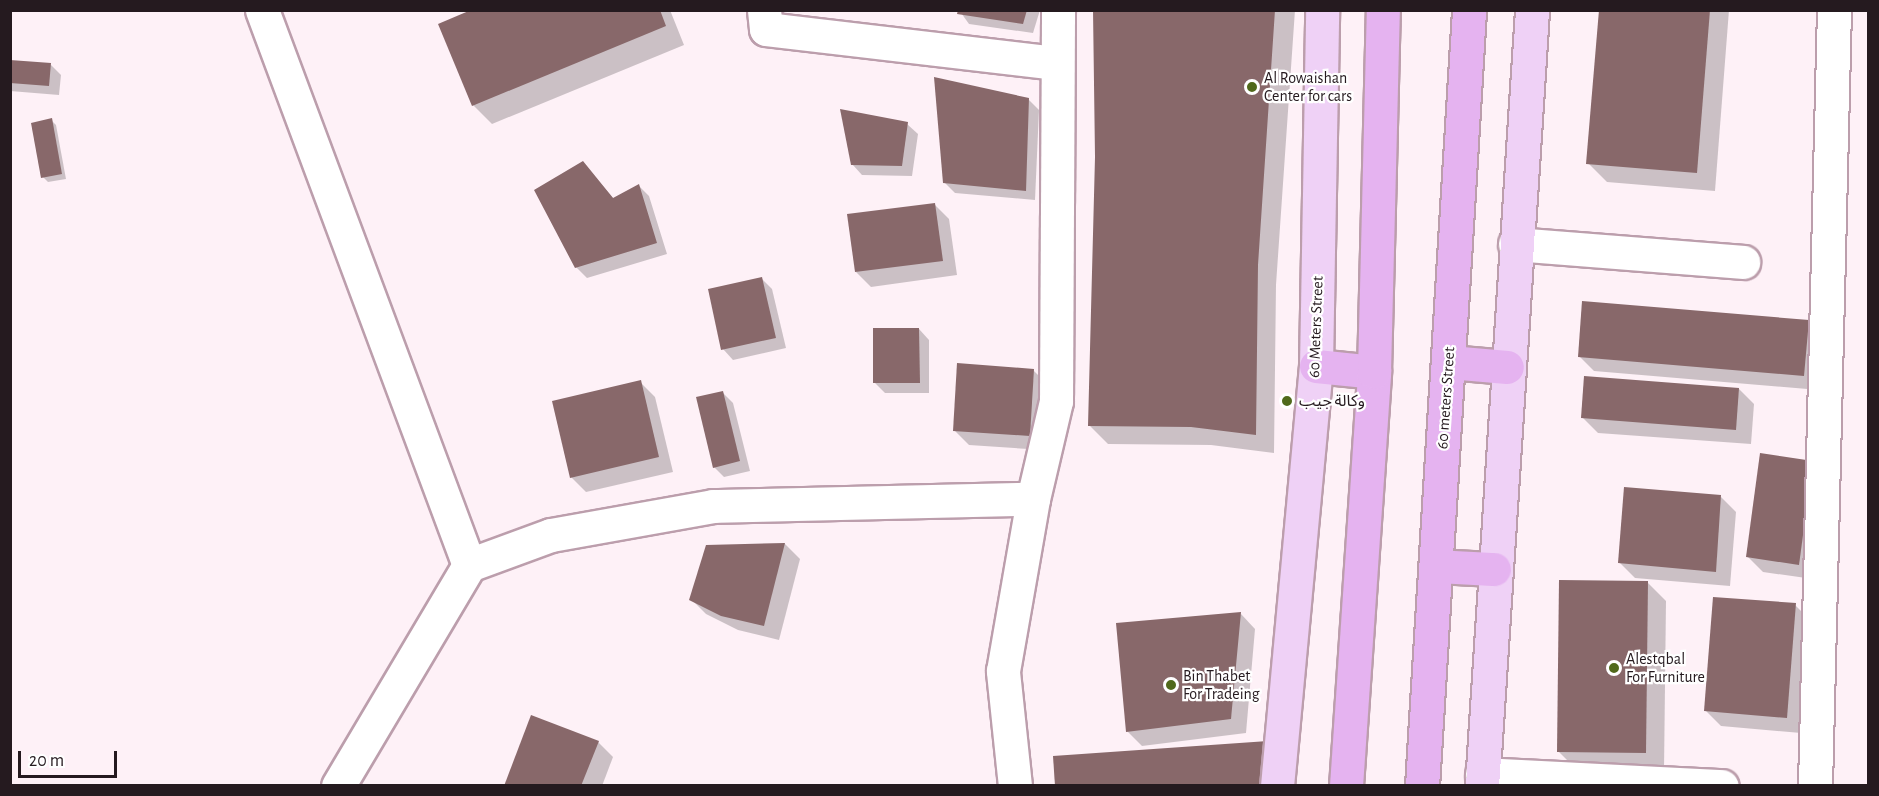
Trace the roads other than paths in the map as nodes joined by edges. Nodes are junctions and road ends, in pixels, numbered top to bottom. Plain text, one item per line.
1 (261, 10) edge
2 (764, 10) edge
3 (1058, 10) edge
4 (1322, 10) edge
5 (1383, 10) edge
6 (1469, 10) edge
7 (1532, 10) edge
8 (1834, 10) edge
9 (1057, 63) junction
10 (1515, 244) junction
11 (1743, 262) dead end
12 (1449, 362) junction
13 (1316, 366) junction
14 (1506, 367) junction
15 (1374, 372) junction
16 (1033, 499) junction
17 (469, 565) junction
18 (1436, 566) junction
19 (1494, 569) junction
20 (1482, 780) edge
21 (338, 786) edge
22 (1015, 786) edge
23 (1277, 786) edge
24 (1346, 786) edge
25 (1422, 786) edge
26 (1722, 786) edge
27 (1815, 786) edge

1 - 17 street
2 - 9 street
3 - 9 street
4 - 13 main road, 60 Meters Street
5 - 15 highway
6 - 12 highway, 60 meters Street
7 - 10 main road
8 - 27 street
9 - 16 street
10 - 11 street
10 - 14 main road
12 - 14 highway
12 - 18 highway, 60 meters Street
13 - 15 highway
13 - 23 main road, 60 Meters Street
14 - 19 main road
15 - 24 highway
16 - 17 street
16 - 22 street
17 - 21 street
18 - 19 highway
18 - 25 highway, 60 meters Street
19 - 20 main road
20 - 26 street

